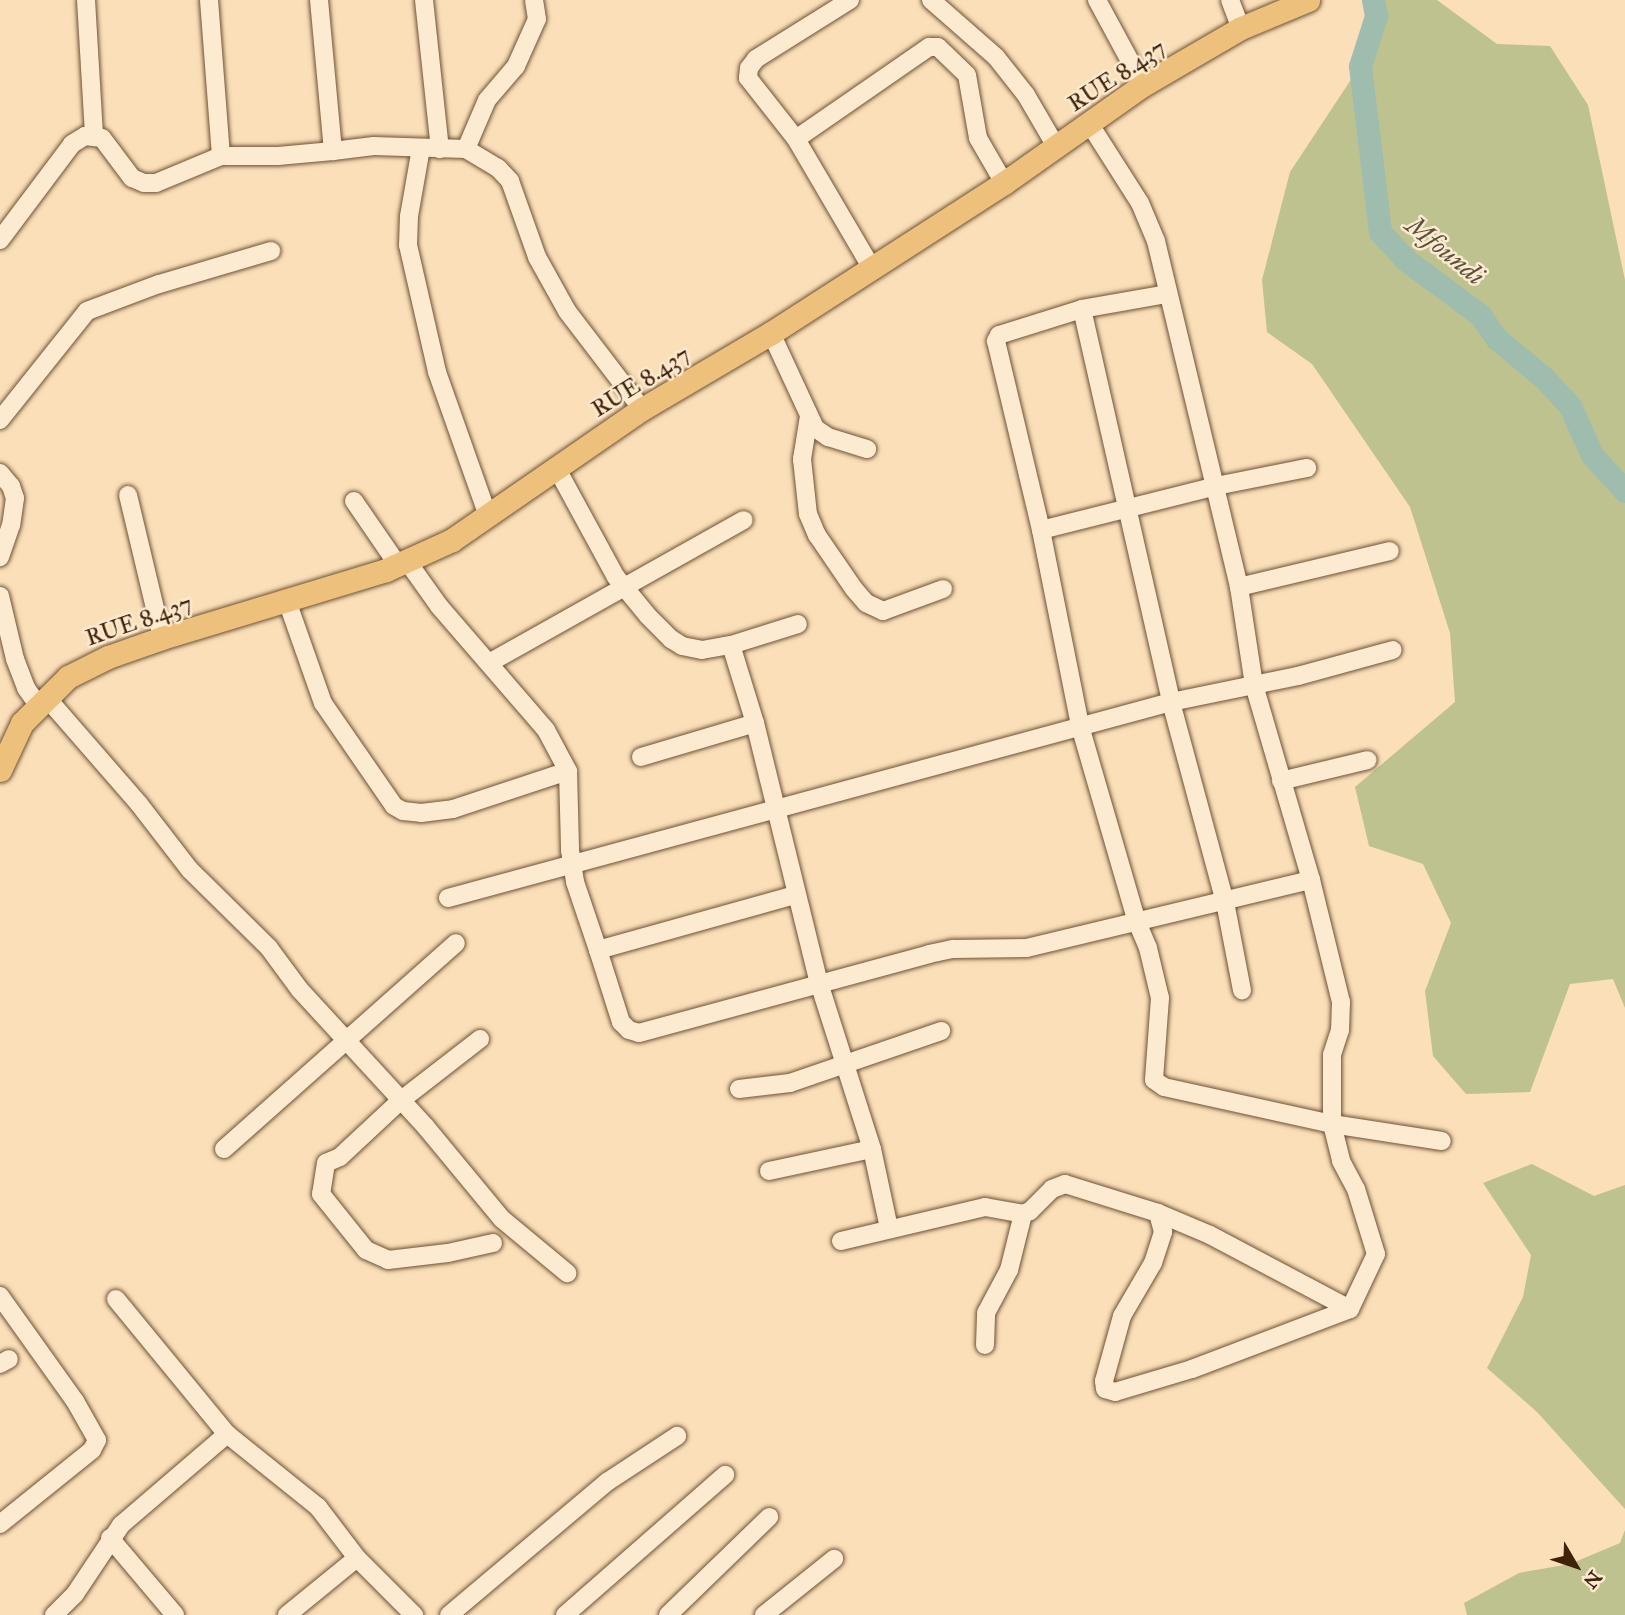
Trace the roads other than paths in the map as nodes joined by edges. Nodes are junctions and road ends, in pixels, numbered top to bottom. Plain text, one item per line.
1 (86, 0) edge
2 (209, 0) edge
3 (318, 0) edge
4 (424, 0) edge
5 (534, 0) edge
6 (850, 0) edge
7 (931, 0) edge
8 (1097, 0) edge
9 (1230, 0) edge
10 (1308, 0) edge
11 (1241, 29) junction
12 (1143, 85) junction
13 (1089, 123) junction
14 (94, 135) junction
15 (796, 139) junction
16 (421, 148) junction
17 (1057, 148) junction
18 (440, 149) junction
19 (466, 149) junction
20 (333, 151) junction
21 (221, 156) junction
22 (1004, 183) junction
23 (0, 240) edge
24 (271, 251) dead end
25 (871, 267) junction
26 (1167, 293) junction
27 (1082, 309) junction
28 (771, 333) junction
29 (642, 410) junction
30 (810, 416) junction
31 (0, 420) edge
32 (867, 449) dead end
33 (1307, 468) dead end
34 (558, 469) junction
35 (0, 473) edge
36 (1216, 486) junction
37 (128, 495) dead end
38 (354, 501) dead end
39 (1126, 507) junction
40 (488, 516) junction
41 (744, 520) dead end
42 (1041, 530) junction
43 (1390, 551) dead end
44 (0, 557) edge
45 (402, 563) junction
46 (623, 586) junction
47 (1239, 587) junction
48 (943, 589) dead end
49 (0, 596) edge
50 (287, 601) junction
51 (798, 624) dead end
52 (162, 638) junction
53 (731, 645) junction
54 (1393, 650) dead end
55 (488, 663) junction
56 (1254, 685) junction
57 (42, 701) junction
58 (1171, 702) junction
59 (755, 723) junction
60 (1080, 726) junction
61 (641, 757) dead end
62 (1368, 760) dead end
63 (0, 770) edge
64 (568, 771) junction
65 (1281, 781) junction
66 (777, 810) junction
67 (572, 866) junction
68 (1311, 880) junction
69 (795, 895) junction
70 (448, 898) dead end
71 (1225, 902) junction
72 (1137, 922) junction
73 (456, 943) dead end
74 (598, 950) junction
75 (819, 983) junction
76 (1242, 989) dead end
77 (941, 1031) dead end
78 (480, 1039) dead end
79 (348, 1042) junction
80 (846, 1064) junction
81 (739, 1089) dead end
82 (400, 1101) junction
83 (1332, 1124) junction
84 (1442, 1141) dead end
85 (224, 1149) dead end
86 (872, 1149) junction
87 (769, 1171) dead end
88 (1158, 1213) junction
89 (1023, 1214) junction
90 (889, 1228) junction
91 (841, 1241) dead end
92 (493, 1243) dead end
93 (567, 1273) dead end
94 (0, 1296) edge
95 (116, 1299) dead end
96 (1350, 1309) junction
97 (985, 1345) dead end
98 (227, 1434) junction
99 (677, 1436) dead end
100 (725, 1475) dead end
101 (769, 1517) dead end
102 (0, 1524) edge
103 (110, 1538) junction
104 (357, 1558) junction
105 (834, 1559) dead end
106 (54, 1615) edge
107 (175, 1615) edge
108 (287, 1615) edge
109 (414, 1615) edge
110 (449, 1615) edge
111 (565, 1615) edge
112 (668, 1615) edge
113 (764, 1615) edge

1 - 14 street
2 - 21 street
3 - 20 street
4 - 18 street
5 - 19 street
6 - 15 street
7 - 17 street
8 - 12 street
9 - 11 street
10 - 11 main road, RUE 8.437
11 - 12 main road, RUE 8.437
12 - 13 main road, RUE 8.437
13 - 17 main road, RUE 8.437
13 - 26 street
14 - 21 street
14 - 23 street
15 - 22 street
15 - 25 street
16 - 18 street
16 - 20 street
16 - 40 street
17 - 22 main road, RUE 8.437
18 - 19 street
19 - 29 street
20 - 21 street
22 - 25 main road, RUE 8.437
24 - 31 street
25 - 28 main road, RUE 8.437
26 - 27 street
26 - 36 street
27 - 39 street
27 - 42 street
28 - 29 main road, RUE 8.437
28 - 30 street
29 - 34 main road, RUE 8.437
30 - 32 street
30 - 48 street
33 - 36 street
34 - 40 main road, RUE 8.437
34 - 46 street
35 - 44 street
36 - 39 street
36 - 47 street
37 - 52 street
38 - 45 street
39 - 42 street
39 - 58 street
40 - 45 main road, RUE 8.437
41 - 46 street
42 - 60 street
43 - 47 street
45 - 50 main road, RUE 8.437
45 - 55 street
46 - 53 street
46 - 55 street
47 - 56 street
49 - 57 street
50 - 52 main road, RUE 8.437
50 - 64 street
51 - 53 street
52 - 57 main road, RUE 8.437
53 - 59 street
54 - 56 street
55 - 64 street
56 - 58 street
56 - 65 street
57 - 63 main road, RUE 8.437
57 - 79 street
58 - 60 street
58 - 71 street
59 - 61 street
59 - 66 street
60 - 66 street
60 - 72 street
62 - 65 street
64 - 67 street
65 - 68 street
66 - 67 street
66 - 69 street
67 - 70 street
67 - 74 street
68 - 71 street
68 - 83 street
69 - 74 street
69 - 75 street
71 - 72 street
71 - 76 street
72 - 75 street
72 - 83 street
73 - 79 street
74 - 75 street
75 - 80 street
77 - 80 street
78 - 82 street
79 - 82 street
79 - 85 street
80 - 81 street
80 - 86 street
82 - 92 street
82 - 93 street
83 - 84 street
83 - 96 street
86 - 87 street
86 - 90 street
88 - 89 street
88 - 96 street
88 - 96 street
89 - 90 street
89 - 97 street
90 - 91 street
94 - 102 street
95 - 98 street
98 - 103 street
98 - 104 street
99 - 110 street
100 - 111 street
101 - 112 street
103 - 106 street
103 - 107 street
104 - 108 street
104 - 109 street
105 - 113 street

